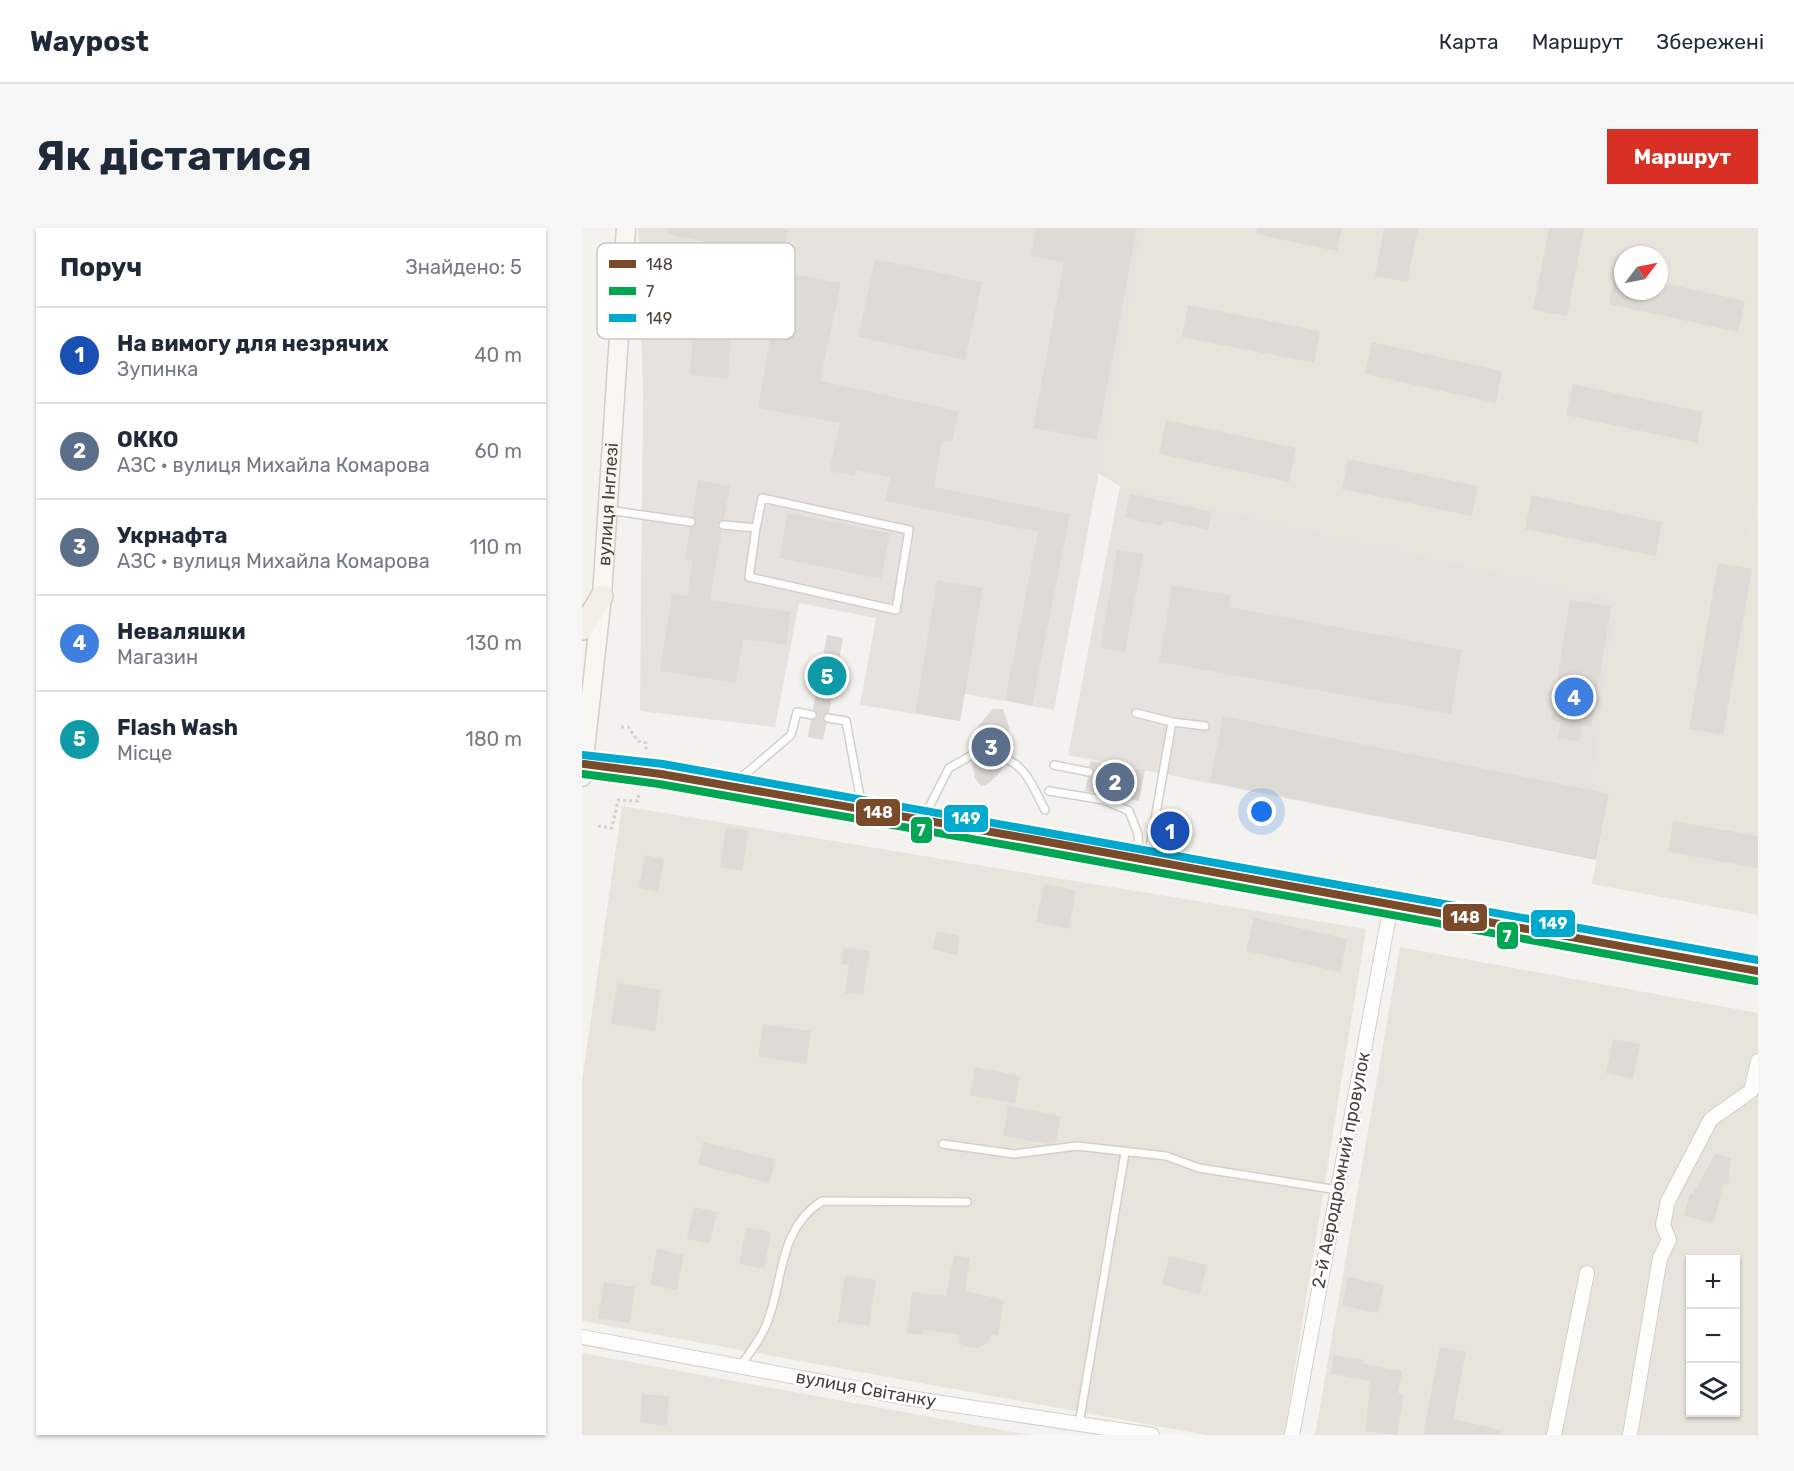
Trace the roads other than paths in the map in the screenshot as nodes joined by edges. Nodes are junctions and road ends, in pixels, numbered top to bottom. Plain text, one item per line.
1 (626, 228) edge
2 (625, 243) edge
3 (619, 339) edge
4 (608, 510) junction
5 (691, 522) dead end
6 (723, 525) dead end
7 (756, 528) junction
8 (602, 596) junction
9 (582, 629) edge
10 (1136, 713) dead end
11 (812, 715) dead end
12 (828, 718) dead end
13 (1172, 722) junction
14 (1205, 726) dead end
15 (972, 755) dead end
16 (1006, 759) dead end
17 (1054, 765) dead end
18 (583, 769) edge
19 (1089, 772) dead end
20 (731, 786) junction
21 (1049, 791) dead end
22 (862, 810) junction
23 (1045, 810) dead end
24 (923, 820) junction
25 (1144, 859) junction
26 (1391, 905) junction
27 (1758, 971) edge
28 (1758, 1061) edge
29 (943, 1144) dead end
30 (1125, 1153) junction
31 (1338, 1190) junction
32 (967, 1202) dead end
33 (1587, 1273) dead end
34 (582, 1337) edge
35 (740, 1367) junction
36 (1079, 1424) junction
37 (1152, 1435) edge
38 (1292, 1435) edge
39 (1554, 1435) edge
40 (1630, 1435) edge

1 - 2 main road, вулиця Інглезі
3 - 4 main road, вулиця Інглезі
4 - 5 lane
4 - 8 main road, вулиця Інглезі
6 - 7 lane
7 - 7 lane
8 - 9 main road
8 - 18 main road, вулиця Інглезі
10 - 13 lane
11 - 20 lane
12 - 22 lane
13 - 14 lane
13 - 25 lane
15 - 24 lane
16 - 23 lane
17 - 19 lane
18 - 20 main road
20 - 22 main road
21 - 25 lane
22 - 24 main road
24 - 25 main road
25 - 26 main road
26 - 27 main road
26 - 31 street, 2-й Аеродромний провулок
28 - 40 street
29 - 30 lane
30 - 31 lane
30 - 36 lane
31 - 38 street, 2-й Аеродромний провулок
32 - 35 lane
33 - 39 street
34 - 35 street, вулиця Світанку
35 - 36 street, вулиця Світанку
36 - 37 street, вулиця Світанку

